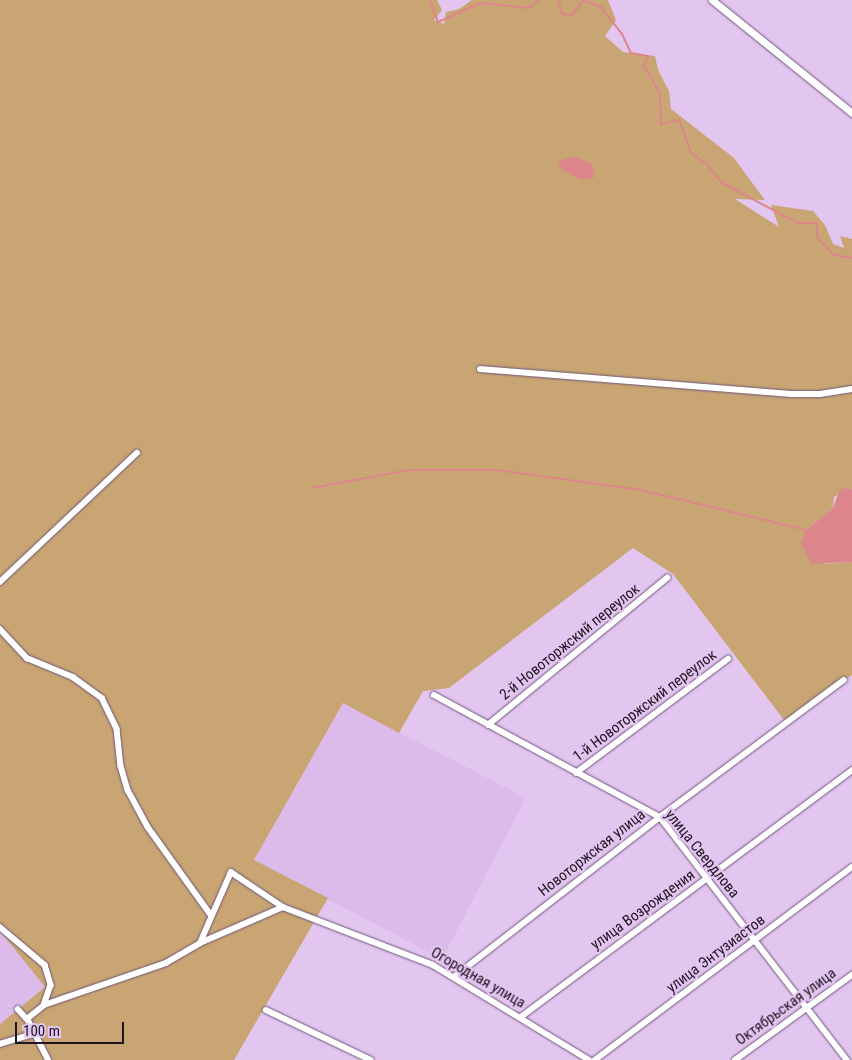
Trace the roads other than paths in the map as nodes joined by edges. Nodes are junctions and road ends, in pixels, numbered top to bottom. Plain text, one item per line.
1 (712, 0) edge
2 (852, 113) edge
3 (480, 369) dead end
4 (852, 389) edge
5 (137, 453) dead end
6 (667, 578) dead end
7 (0, 582) edge
8 (0, 629) edge
9 (728, 659) dead end
10 (844, 680) dead end
11 (434, 695) dead end
12 (488, 725) junction
13 (852, 770) edge
14 (576, 773) junction
15 (660, 816) junction
16 (852, 867) edge
17 (708, 879) junction
18 (283, 907) junction
19 (211, 915) junction
20 (0, 927) edge
21 (755, 941) junction
22 (200, 943) junction
23 (852, 975) edge
24 (454, 977) junction
25 (44, 1005) junction
26 (807, 1008) junction
27 (18, 1009) dead end
28 (266, 1010) dead end
29 (521, 1017) junction
30 (27, 1019) junction
31 (35, 1033) junction
32 (0, 1044) edge
33 (48, 1060) edge
34 (371, 1060) edge
35 (589, 1060) edge
36 (595, 1060) edge
37 (735, 1060) edge
38 (846, 1060) edge

1 - 2 street
3 - 4 street
5 - 7 street
6 - 12 street, 2-й Новоторжский переулок
8 - 19 street
9 - 14 street, 1-й Новоторжский переулок
10 - 15 street, Новоторжская улица
11 - 12 street, улица Свердлова
12 - 14 street, улица Свердлова
13 - 17 street, улица Возрождения
14 - 15 street, улица Свердлова
15 - 17 street, улица Свердлова
15 - 24 street, Новоторжская улица
16 - 21 street, улица Энтузиастов
17 - 21 street, улица Свердлова
17 - 29 street, улица Возрождения
18 - 19 street, Огородная улица
18 - 22 street
18 - 24 street, Огородная улица
19 - 22 street
20 - 25 street
21 - 26 street, улица Свердлова
21 - 36 street, улица Энтузиастов
22 - 25 street
23 - 26 street, Октябрьская улица
24 - 29 street, Огородная улица
25 - 30 street
26 - 37 street, Октябрьская улица
26 - 38 street, улица Свердлова
27 - 30 street
28 - 34 street
29 - 35 street, Огородная улица
30 - 31 street
31 - 32 street
31 - 33 street

